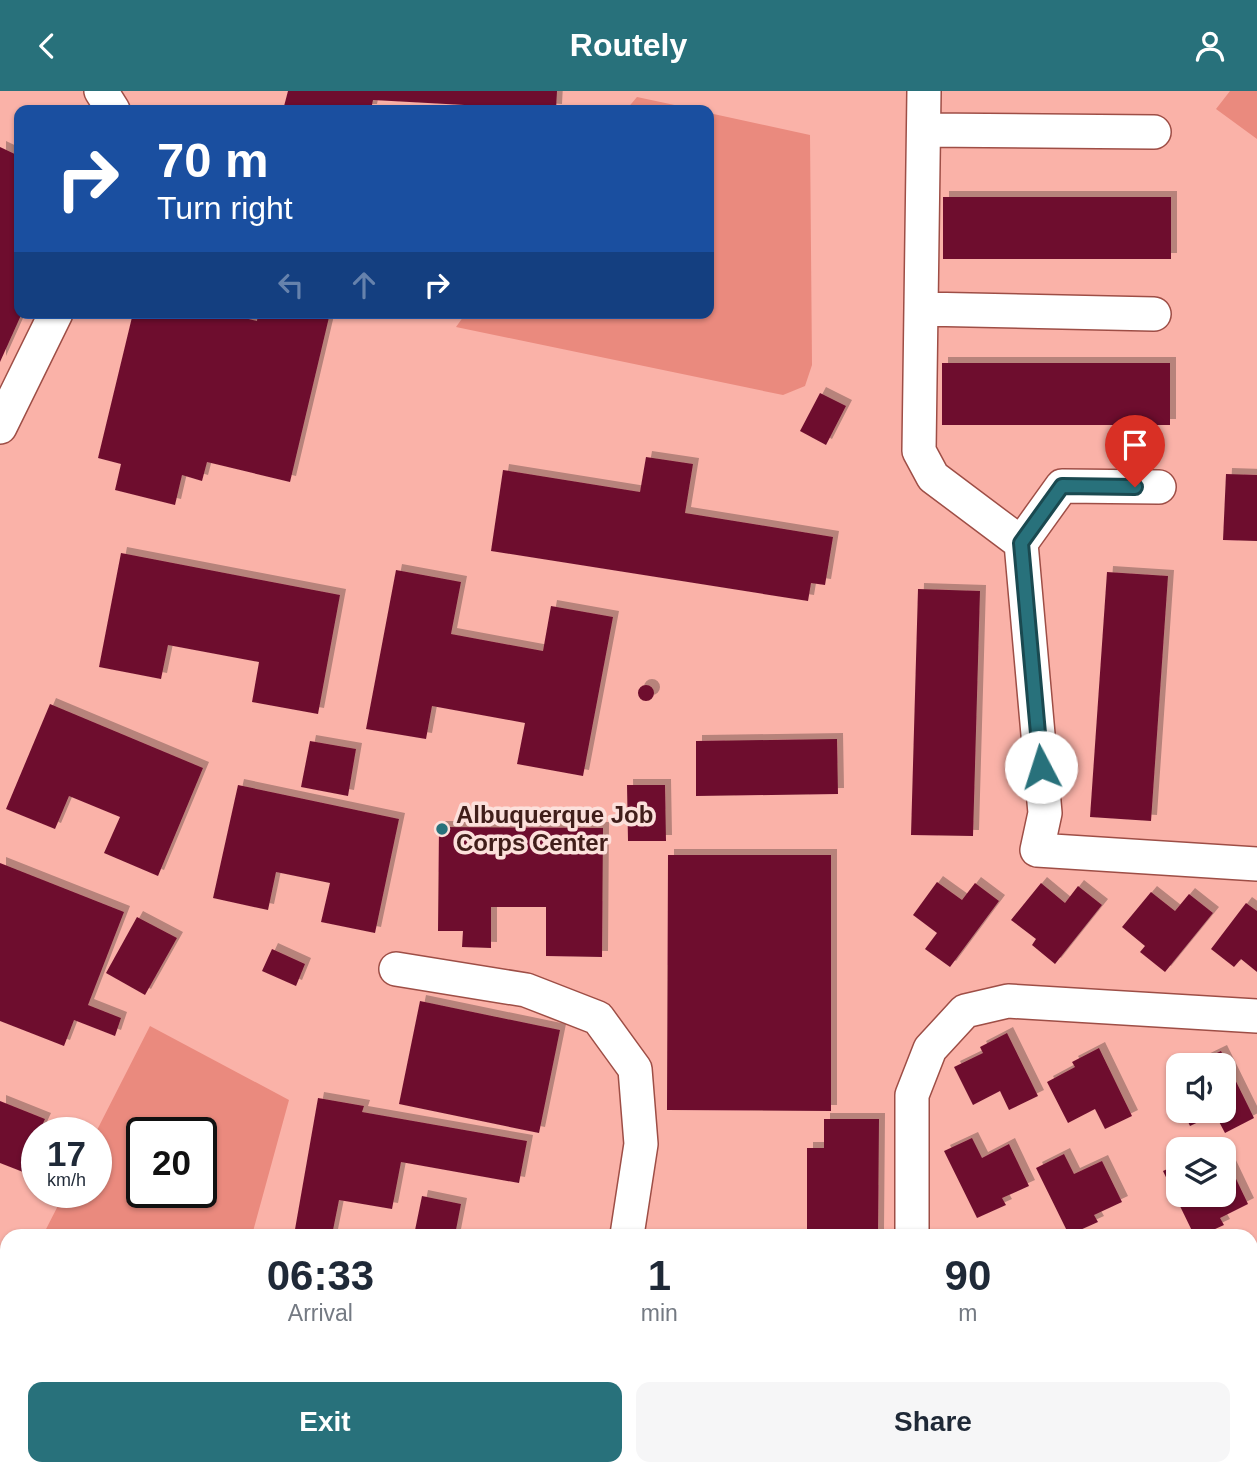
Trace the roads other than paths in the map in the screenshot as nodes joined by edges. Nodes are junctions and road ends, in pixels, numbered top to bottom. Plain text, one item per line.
1 (924, 91) edge
2 (924, 129) junction
3 (1154, 132) dead end
4 (922, 309) junction
5 (1154, 314) dead end
6 (53, 319) edge
7 (0, 427) edge
8 (1159, 487) dead end
9 (1021, 543) junction
10 (1257, 864) edge
11 (396, 969) dead end
12 (1257, 1016) edge
13 (628, 1229) edge
14 (912, 1229) edge

1 - 2 street
2 - 3 street
2 - 4 street
4 - 5 street
4 - 9 street
6 - 7 street
8 - 9 street
9 - 10 street
11 - 13 street
12 - 14 street

